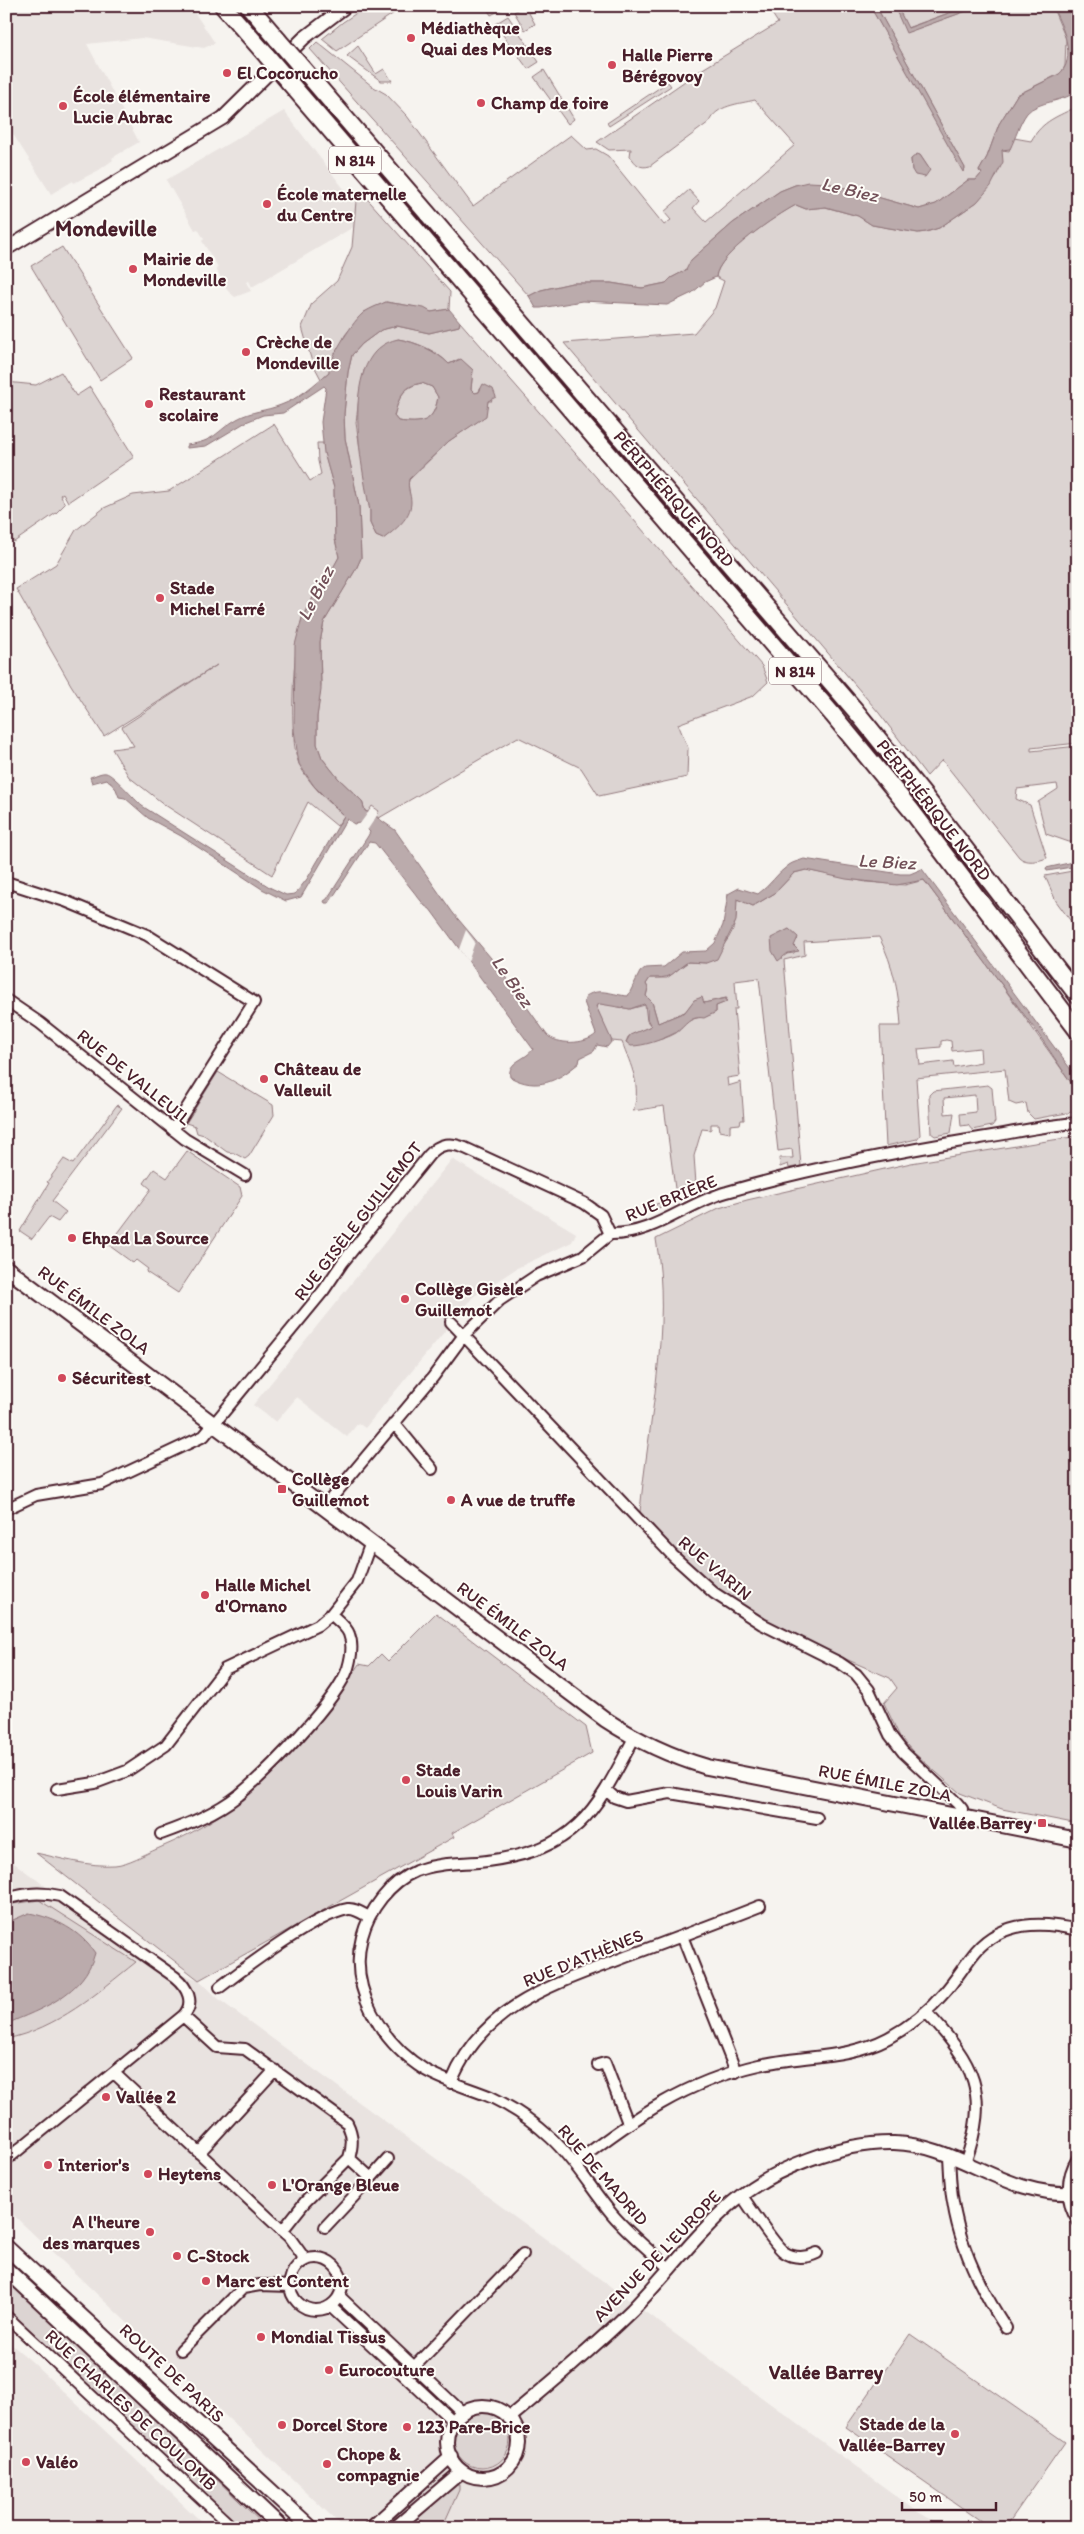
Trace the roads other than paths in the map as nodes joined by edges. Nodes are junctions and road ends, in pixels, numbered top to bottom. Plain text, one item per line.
1 (223, 6) edge
2 (249, 6) edge
3 (346, 6) edge
4 (282, 59) junction
5 (6, 249) edge
6 (6, 882) edge
7 (1078, 996) edge
8 (6, 1000) edge
9 (1078, 1031) edge
10 (1078, 1123) edge
11 (173, 1130) junction
12 (244, 1175) dead end
13 (610, 1234) junction
14 (6, 1268) edge
15 (451, 1322) dead end
16 (464, 1336) junction
17 (394, 1423) junction
18 (215, 1425) junction
19 (432, 1469) dead end
20 (324, 1506) junction
21 (6, 1509) edge
22 (371, 1542) junction
23 (332, 1614) junction
24 (634, 1738) junction
25 (57, 1789) dead end
26 (606, 1790) junction
27 (961, 1817) junction
28 (817, 1818) dead end
29 (161, 1834) dead end
30 (1078, 1840) edge
31 (6, 1899) edge
32 (760, 1906) dead end
33 (369, 1917) junction
34 (1078, 1930) edge
35 (682, 1936) junction
36 (220, 1986) dead end
37 (926, 2012) junction
38 (183, 2016) junction
39 (598, 2065) dead end
40 (275, 2070) junction
41 (736, 2072) junction
42 (114, 2073) junction
43 (451, 2083) junction
44 (628, 2123) junction
45 (200, 2154) junction
46 (949, 2156) junction
47 (349, 2158) junction
48 (1078, 2158) edge
49 (388, 2159) dead end
50 (6, 2160) edge
51 (965, 2163) junction
52 (574, 2164) junction
53 (371, 2178) junction
54 (1073, 2193) edge
55 (742, 2196) junction
56 (1078, 2221) edge
57 (325, 2228) dead end
58 (282, 2231) junction
59 (6, 2247) edge
60 (818, 2253) dead end
61 (523, 2254) dead end
62 (303, 2261) junction
63 (6, 2269) edge
64 (670, 2269) junction
65 (290, 2286) junction
66 (339, 2296) junction
67 (330, 2306) junction
68 (6, 2316) edge
69 (1006, 2328) dead end
70 (181, 2350) dead end
71 (414, 2367) junction
72 (463, 2413) junction
73 (509, 2418) junction
74 (454, 2422) junction
75 (450, 2456) junction
76 (462, 2471) junction
77 (232, 2528) edge
78 (282, 2528) edge
79 (311, 2528) edge
80 (371, 2528) edge
81 (395, 2528) edge

1 - 4 highway, PÉRIPHÉRIQUE NORD / N 814
2 - 4 highway, PÉRIPHÉRIQUE NORD / N 814, bridge
3 - 4 street
4 - 5 street
4 - 7 highway, PÉRIPHÉRIQUE NORD / N 814
4 - 9 highway, PÉRIPHÉRIQUE NORD / N 814, bridge
6 - 11 street
8 - 11 street, RUE DE VALLEUIL
10 - 13 street, RUE BRIÈRE
11 - 12 street, RUE DE VALLEUIL
13 - 16 street, RUE BRIÈRE
13 - 18 street, RUE GISÈLE GUILLEMOT
14 - 18 main road, RUE ÉMILE ZOLA
15 - 16 street, RUE VARIN
16 - 17 street, RUE BRIÈRE
16 - 27 street, RUE VARIN
17 - 19 street
17 - 20 street, RUE BRIÈRE
18 - 20 main road, RUE ÉMILE ZOLA
18 - 21 street, RUE GISÈLE GUILLEMOT
20 - 22 main road, RUE ÉMILE ZOLA
22 - 23 street
22 - 24 main road, RUE ÉMILE ZOLA
23 - 25 street
23 - 29 street
24 - 26 street
24 - 27 main road, RUE ÉMILE ZOLA
26 - 28 street
26 - 33 street
27 - 30 main road, RUE ÉMILE ZOLA
31 - 38 street
32 - 35 street, RUE D'ATHÈNES
33 - 36 street
33 - 43 street, RUE DE MADRID
34 - 37 street
35 - 41 street
35 - 43 street, RUE D'ATHÈNES
37 - 41 street
37 - 51 street
38 - 40 street
38 - 42 street
39 - 44 street
40 - 45 street
40 - 47 street
41 - 44 street
42 - 45 street
42 - 50 street
43 - 52 street, RUE DE MADRID
44 - 52 street
45 - 58 street
46 - 51 street, AVENUE DE L'EUROPE
46 - 55 street, AVENUE DE L'EUROPE
46 - 69 street
47 - 53 street
47 - 58 street
48 - 54 street
49 - 53 street
51 - 54 street, AVENUE DE L'EUROPE
52 - 64 street, RUE DE MADRID
53 - 57 street
54 - 56 street
55 - 60 street
55 - 64 street, AVENUE DE L'EUROPE
58 - 62 street
59 - 79 main road, ROUTE DE PARIS
61 - 71 street
62 - 65 street
62 - 66 street
63 - 78 main road
64 - 73 street, AVENUE DE L'EUROPE
65 - 67 street
65 - 70 street
66 - 67 street
66 - 71 street
67 - 74 street
68 - 77 street, RUE CHARLES DE COULOMB
71 - 72 street
72 - 73 street
72 - 74 street
73 - 76 street
74 - 75 street
75 - 76 street
75 - 80 street
76 - 81 street

